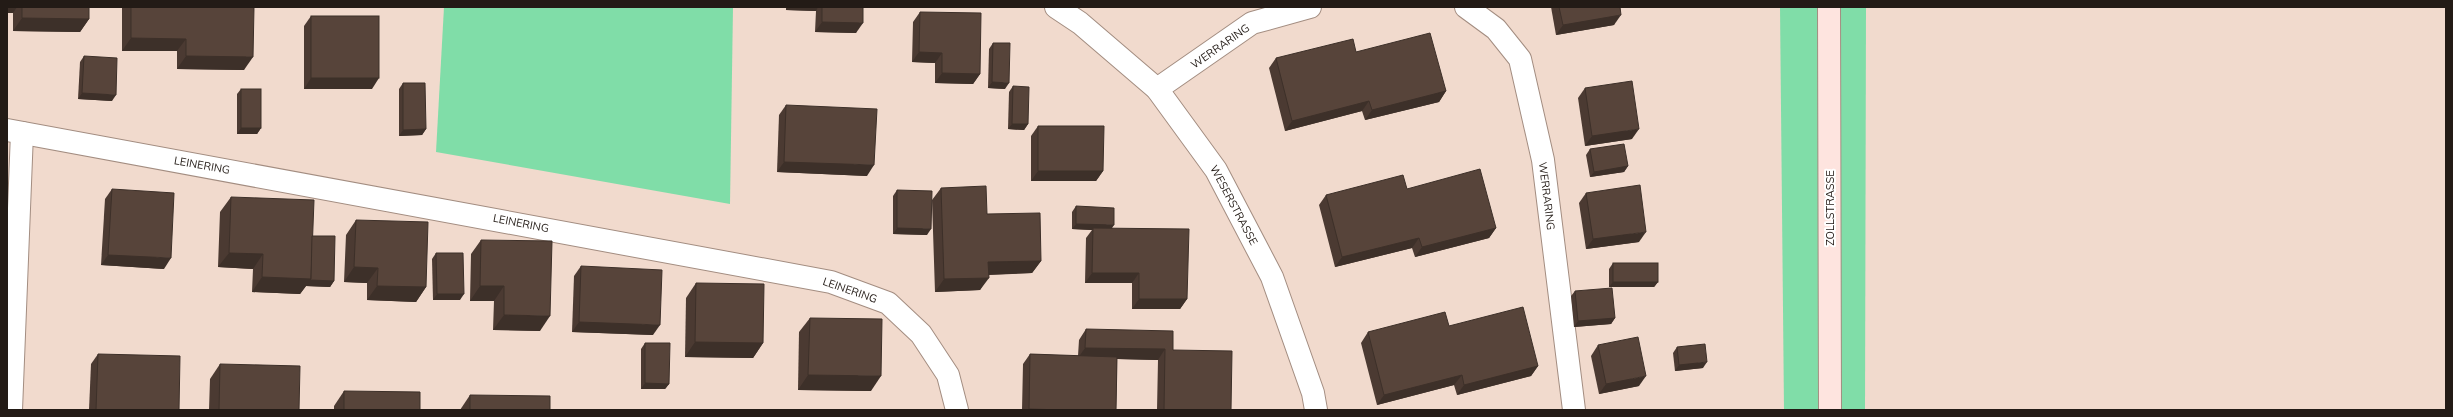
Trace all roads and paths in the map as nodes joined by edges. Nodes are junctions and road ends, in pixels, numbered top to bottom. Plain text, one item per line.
1 (1056, 7) edge
2 (1310, 7) edge
3 (1466, 7) edge
4 (1829, 7) edge
5 (1157, 89) junction
6 (15, 132) edge
7 (11, 410) edge
8 (957, 410) edge
9 (1316, 410) edge
10 (1574, 410) edge
11 (1830, 410) edge

1 - 5 street, WESERSTRASSE
2 - 5 street, WERRARING
3 - 10 street, WERRARING
4 - 11 main road, ZOLLSTRASSE
5 - 9 street, WESERSTRASSE
6 - 7 street, LEINERING
6 - 8 street, LEINERING

